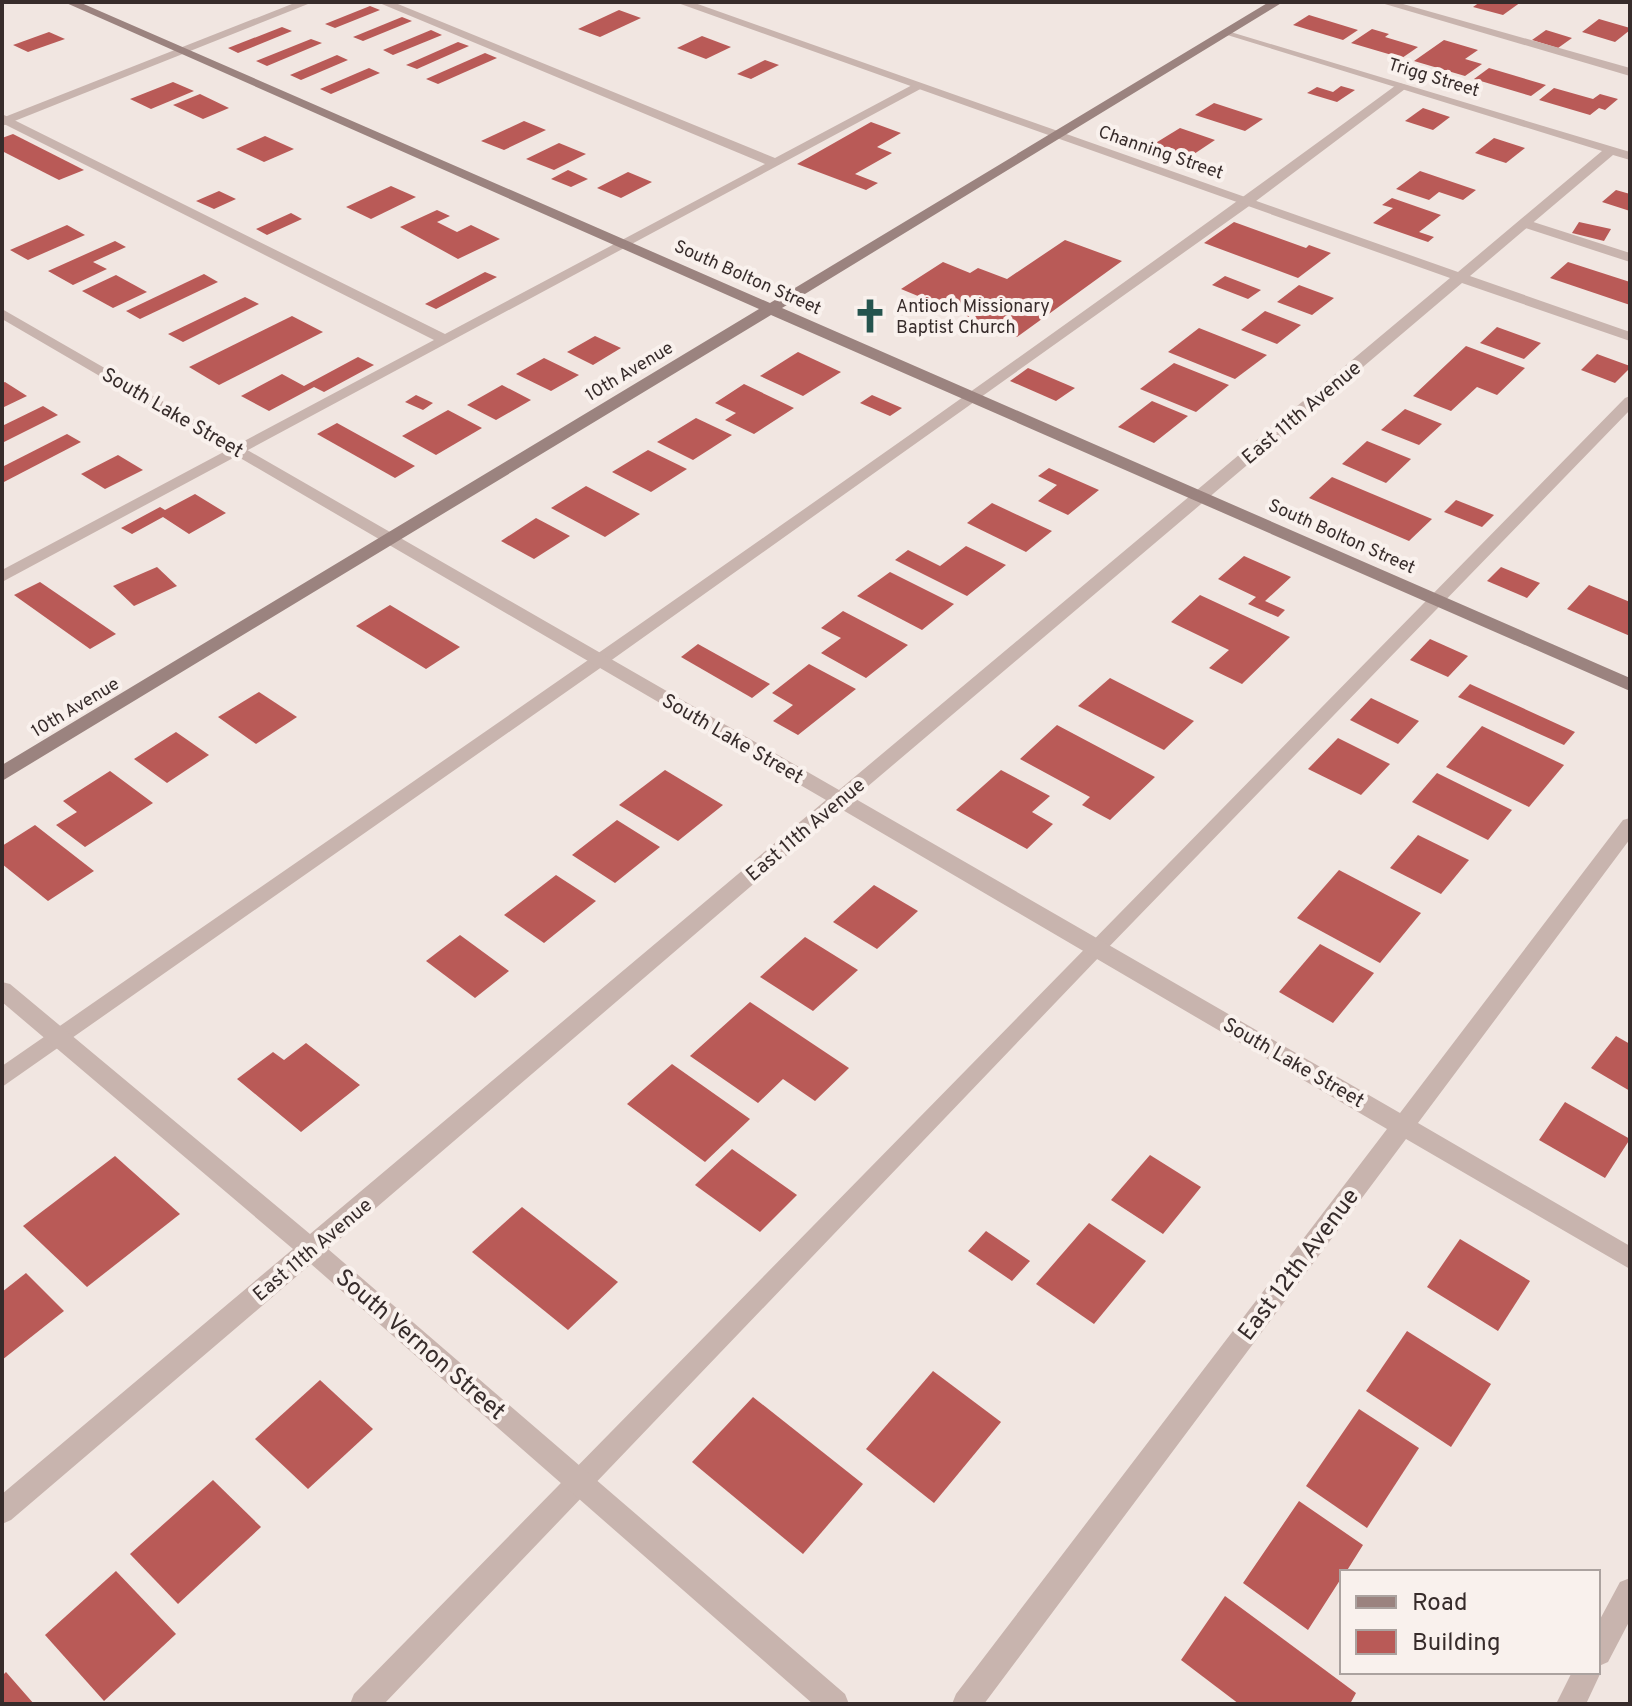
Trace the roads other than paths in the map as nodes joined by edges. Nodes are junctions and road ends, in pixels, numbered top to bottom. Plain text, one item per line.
1 (70, 2) edge
2 (307, 2) edge
3 (383, 2) edge
4 (681, 2) edge
5 (1277, 2) edge
6 (1384, 2) edge
7 (1228, 32) junction
8 (182, 51) junction
9 (1630, 72) edge
10 (920, 86) junction
11 (1403, 86) junction
12 (4, 120) edge
13 (1057, 135) junction
14 (1620, 153) edge
15 (775, 163) junction
16 (1247, 201) junction
17 (1524, 223) junction
18 (623, 244) junction
19 (1630, 258) edge
20 (1460, 276) junction
21 (770, 308) junction
22 (2, 313) edge
23 (1630, 337) edge
24 (444, 339) junction
25 (971, 395) junction
26 (1630, 401) edge
27 (238, 450) junction
28 (1202, 496) junction
29 (391, 538) junction
30 (2, 577) edge
31 (1435, 599) junction
32 (600, 660) junction
33 (1630, 685) edge
34 (2, 774) edge
35 (839, 800) junction
36 (1630, 825) edge
37 (1095, 948) junction
38 (2, 990) edge
39 (59, 1038) junction
40 (2, 1078) edge
41 (1403, 1125) junction
42 (312, 1250) junction
43 (1630, 1258) edge
44 (580, 1482) junction
45 (2, 1511) edge
46 (1630, 1592) edge
47 (1600, 1648) edge
48 (1586, 1674) edge
49 (364, 1704) edge
50 (835, 1704) edge
51 (966, 1704) edge
52 (1570, 1704) edge

1 - 8 main road, South Bolton Street
2 - 8 street
3 - 15 street
4 - 10 street, Channing Street
5 - 7 main road, 10th Avenue
6 - 9 street
7 - 11 street, Trigg Street
7 - 13 main road, 10th Avenue
8 - 12 street
8 - 18 main road, South Bolton Street
10 - 13 street, Channing Street
10 - 15 street
11 - 14 street, Trigg Street
11 - 16 street
12 - 24 street
13 - 16 street, Channing Street
13 - 21 main road, 10th Avenue
14 - 17 street, East 11th Avenue
15 - 18 street
16 - 20 street, Channing Street
16 - 25 street
17 - 19 street
17 - 20 street, East 11th Avenue
18 - 21 main road, South Bolton Street
18 - 24 street
20 - 23 street, Channing Street
20 - 28 street, East 11th Avenue
21 - 25 main road, South Bolton Street
21 - 29 main road, 10th Avenue
22 - 27 street, South Lake Street
24 - 27 street
25 - 28 main road, South Bolton Street
25 - 32 street
26 - 31 street
27 - 29 street, South Lake Street
27 - 30 street
28 - 31 main road, South Bolton Street
28 - 35 street, East 11th Avenue
29 - 32 street, South Lake Street
29 - 34 main road, 10th Avenue
31 - 33 main road, South Bolton Street
31 - 37 street
32 - 35 street, South Lake Street
32 - 39 street
35 - 37 street, South Lake Street
35 - 42 street, East 11th Avenue
36 - 41 street, East 12th Avenue
37 - 41 street, South Lake Street
37 - 44 street
38 - 39 street, South Vernon Street
39 - 40 street
39 - 42 street, South Vernon Street
41 - 43 street, South Lake Street
41 - 51 street, East 12th Avenue
42 - 44 street, South Vernon Street
42 - 45 street, East 11th Avenue
44 - 49 street
44 - 50 street, South Vernon Street
46 - 47 street
48 - 52 street

